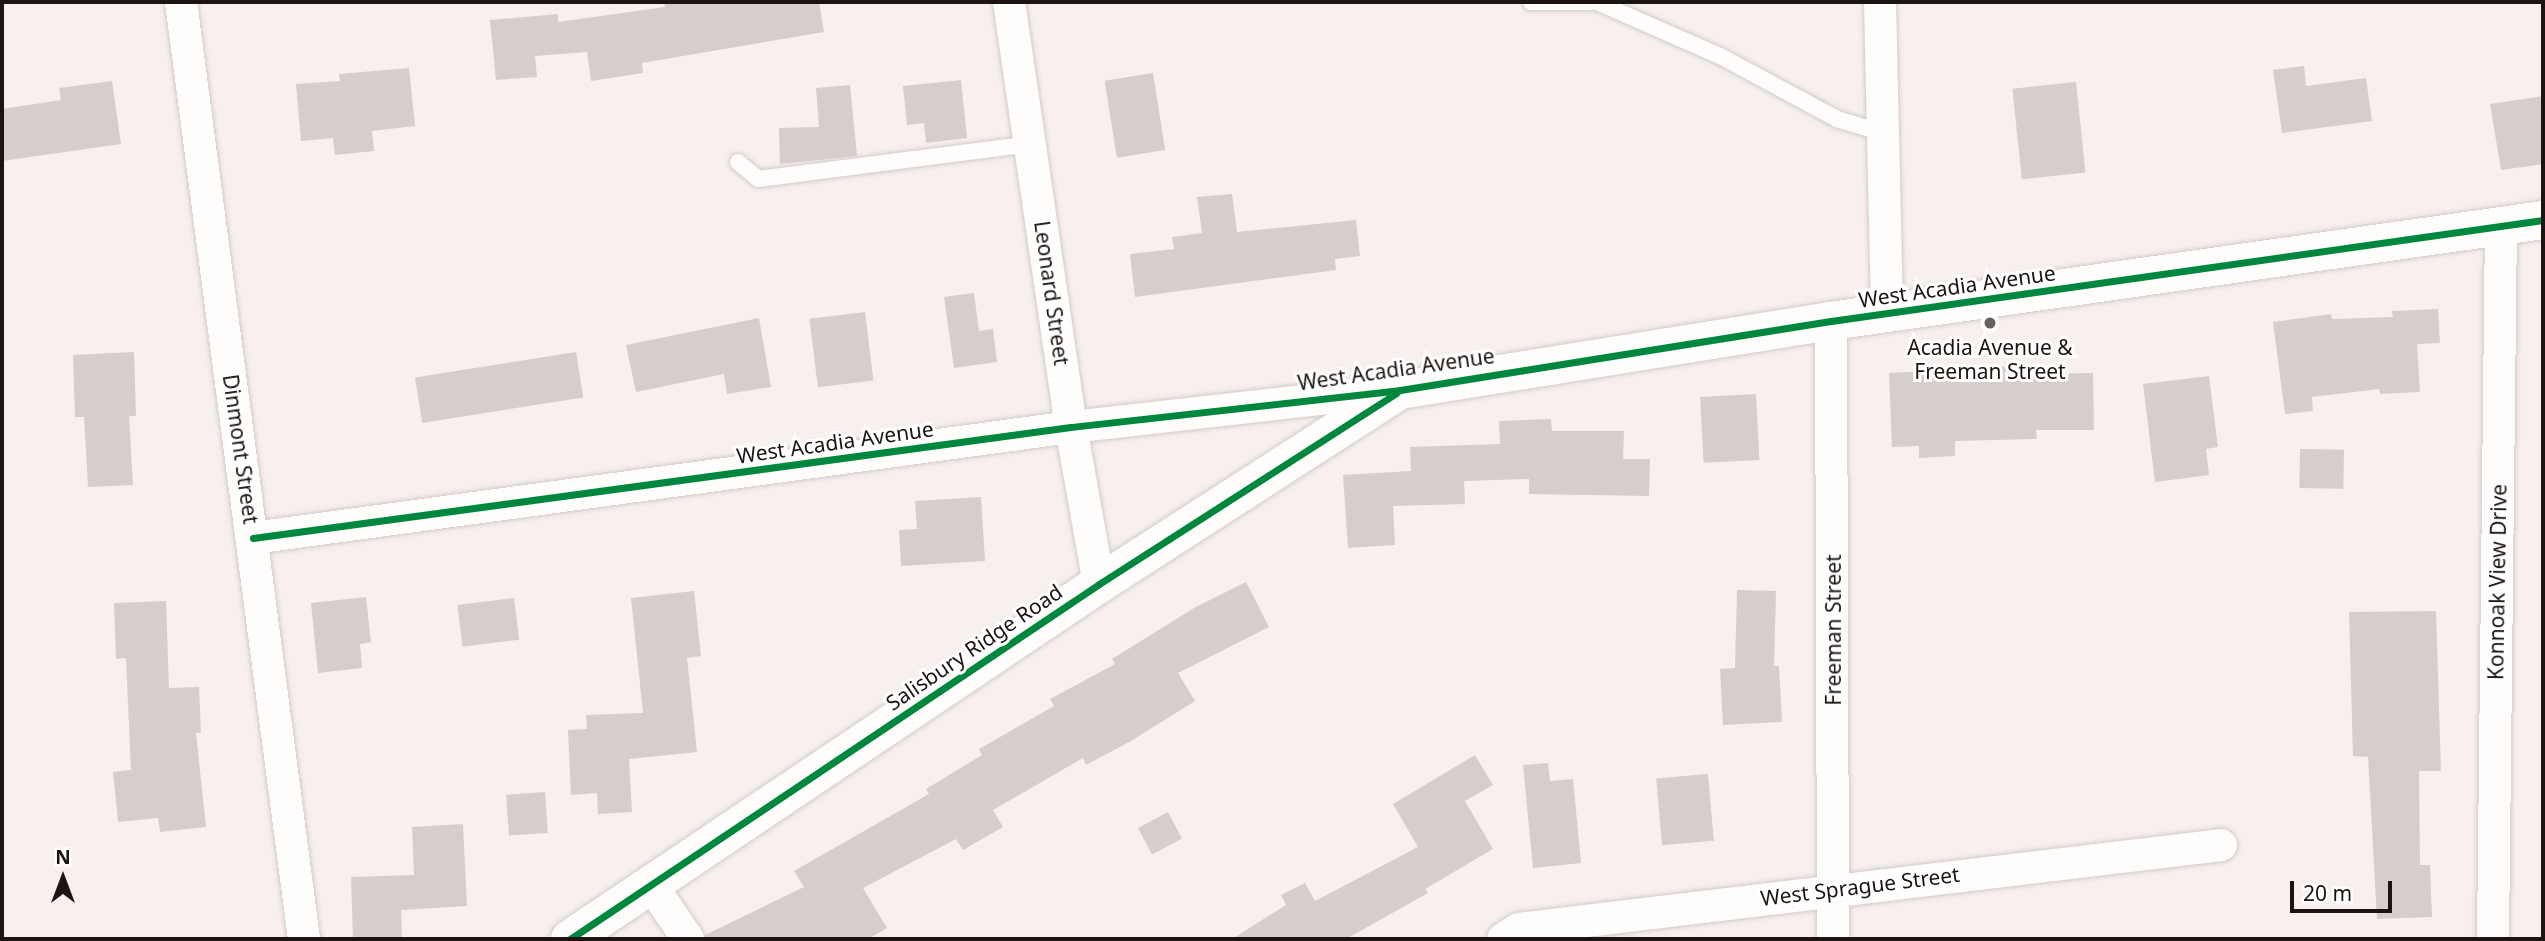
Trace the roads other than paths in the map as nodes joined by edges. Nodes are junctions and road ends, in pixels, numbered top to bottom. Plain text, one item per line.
1 (181, 2) edge
2 (1009, 2) edge
3 (1531, 2) edge
4 (1595, 2) edge
5 (1880, 2) edge
6 (1883, 133) junction
7 (1030, 144) junction
8 (738, 162) dead end
9 (2543, 220) edge
10 (2501, 225) junction
11 (1887, 314) junction
12 (1831, 321) junction
13 (1401, 390) junction
14 (1071, 427) junction
15 (253, 538) junction
16 (1099, 584) junction
17 (2221, 845) dead end
18 (652, 886) junction
19 (1834, 888) junction
20 (304, 939) edge
21 (570, 939) edge
22 (688, 939) edge
23 (1503, 939) edge
24 (1833, 939) edge
25 (2493, 939) edge

1 - 15 street, Dinmont Street
2 - 7 street, Leonard Street
3 - 4 lane
4 - 6 lane
5 - 6 street
6 - 11 street
7 - 8 lane
7 - 14 street, Leonard Street
9 - 10 street, West Acadia Avenue
10 - 11 street, West Acadia Avenue
10 - 25 street, Konnoak View Drive
11 - 12 street, West Acadia Avenue
12 - 13 street, West Acadia Avenue
12 - 19 street, Freeman Street
13 - 14 street, West Acadia Avenue
13 - 16 street, Salisbury Ridge Road
14 - 15 street, West Acadia Avenue
14 - 16 street, Leonard Street
15 - 20 street, Dinmont Street
16 - 18 street, Salisbury Ridge Road
17 - 19 street, West Sprague Street
18 - 21 street, Salisbury Ridge Road
18 - 22 street
19 - 23 street, West Sprague Street
19 - 24 street, Freeman Street

